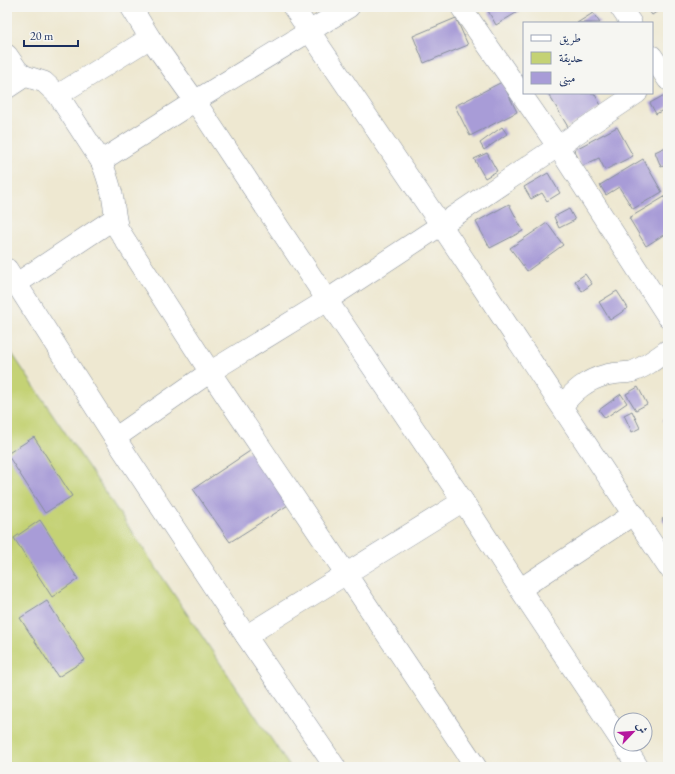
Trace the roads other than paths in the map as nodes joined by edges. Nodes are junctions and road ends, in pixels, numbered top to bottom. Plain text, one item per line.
1 (131, 7) edge
2 (293, 7) edge
3 (349, 7) edge
4 (461, 7) edge
5 (620, 7) edge
6 (629, 22) edge
7 (309, 31) junction
8 (150, 38) junction
9 (7, 55) edge
10 (653, 58) edge
11 (26, 76) junction
12 (663, 77) edge
13 (7, 88) edge
14 (636, 94) edge
15 (58, 95) junction
16 (195, 101) junction
17 (558, 147) junction
18 (101, 161) junction
19 (115, 218) junction
20 (441, 225) junction
21 (12, 277) edge
22 (327, 300) junction
23 (668, 317) edge
24 (668, 350) edge
25 (210, 372) junction
26 (562, 406) junction
27 (115, 438) junction
28 (463, 501) junction
29 (634, 514) junction
30 (668, 567) edge
31 (345, 574) junction
32 (520, 589) junction
33 (246, 636) junction
34 (613, 729) edge
35 (628, 752) edge
36 (335, 767) edge
37 (476, 767) edge
38 (638, 767) edge

1 - 8 street
2 - 7 street
3 - 7 street
4 - 17 street
5 - 6 street
7 - 16 street
7 - 20 street
8 - 15 street
8 - 16 street
9 - 11 street
10 - 12 street
11 - 13 street
11 - 15 street
14 - 17 street
15 - 18 street
16 - 18 street
16 - 22 street
17 - 20 street
17 - 23 street
18 - 19 street
19 - 21 street
19 - 25 street
20 - 22 street
20 - 26 street
21 - 27 street
22 - 25 street
22 - 28 street
24 - 26 street
25 - 27 street
25 - 31 street
26 - 29 street
27 - 33 street
28 - 31 street
28 - 32 street
29 - 30 street
29 - 32 street
31 - 33 street
31 - 37 street
32 - 34 street
33 - 36 street
35 - 38 street

